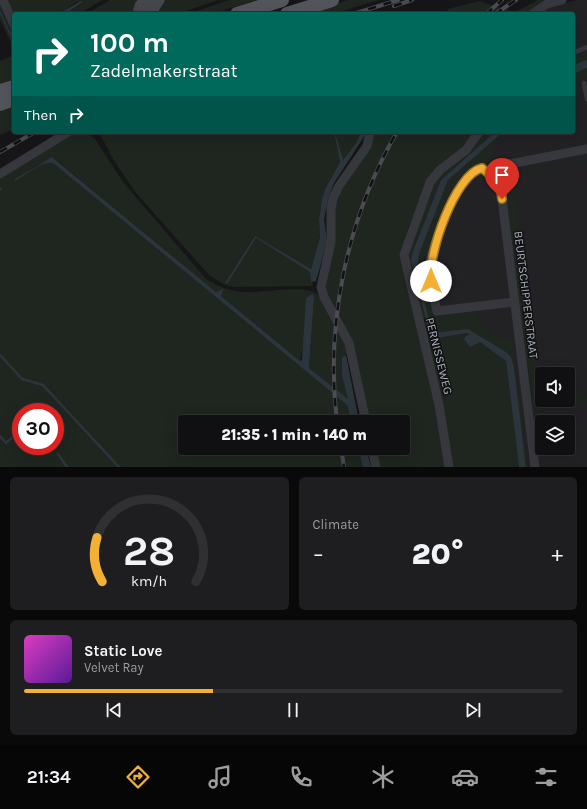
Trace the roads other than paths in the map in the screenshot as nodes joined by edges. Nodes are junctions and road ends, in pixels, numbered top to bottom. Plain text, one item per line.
1 (2, 0) edge
2 (146, 0) edge
3 (158, 0) edge
4 (282, 0) edge
5 (332, 0) edge
6 (562, 0) edge
7 (140, 12) edge
8 (152, 12) edge
9 (243, 12) edge
10 (293, 12) edge
11 (535, 12) edge
12 (12, 21) edge
13 (587, 47) edge
14 (575, 52) edge
15 (584, 83) dead end
16 (12, 88) edge
17 (0, 91) edge
18 (587, 99) edge
19 (12, 100) edge
20 (0, 104) edge
21 (65, 134) edge
22 (370, 134) edge
23 (478, 134) edge
24 (587, 149) edge
25 (0, 174) edge
26 (499, 174) junction
27 (514, 302) junction
28 (364, 415) edge
29 (373, 455) edge
30 (376, 467) edge
31 (449, 467) edge
32 (536, 467) edge

1 - 12 street
2 - 7 main road
3 - 8 main road
4 - 9 main road
5 - 10 main road
6 - 11 street
13 - 14 lane
15 - 18 lane
16 - 17 main road
19 - 20 main road
21 - 25 street
22 - 28 street
23 - 31 street, PERNISSEWEG
24 - 26 street
26 - 27 street, BEURTSCHIPPERSTRAAT
26 - 27 street
27 - 32 street, BEURTSCHIPPERSTRAAT
29 - 30 street

